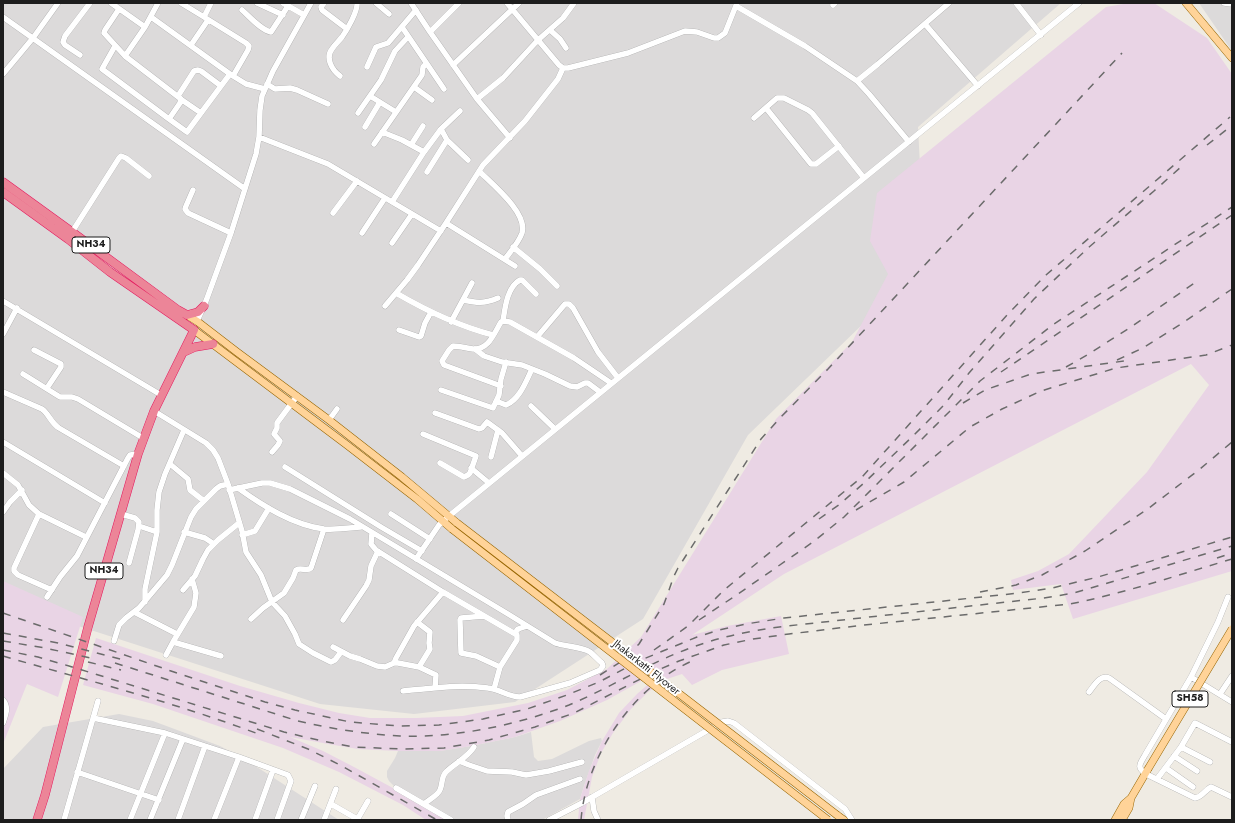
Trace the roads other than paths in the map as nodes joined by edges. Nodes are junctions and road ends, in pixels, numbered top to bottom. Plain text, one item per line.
1 (58, 3) edge
2 (90, 3) edge
3 (111, 3) edge
4 (158, 3) edge
5 (182, 3) edge
6 (211, 3) edge
7 (257, 3) edge
8 (311, 3) edge
9 (324, 3) edge
10 (357, 3) edge
11 (376, 3) edge
12 (411, 3) edge
13 (459, 3) edge
14 (507, 3) edge
15 (519, 3) edge
16 (574, 3) edge
17 (949, 3) edge
18 (1016, 3) edge
19 (1079, 3) edge
20 (1186, 3) edge
21 (1224, 3) edge
22 (286, 4) edge
23 (737, 4) edge
24 (1232, 4) edge
25 (119, 9) junction
26 (242, 10) dead end
27 (416, 10) junction
28 (513, 10) junction
29 (389, 14) dead end
30 (282, 15) junction
31 (304, 15) junction
32 (151, 16) junction
33 (3, 17) edge
34 (206, 19) junction
35 (924, 24) junction
36 (145, 27) junction
37 (402, 27) junction
38 (347, 29) junction
39 (550, 30) junction
40 (430, 32) junction
41 (1041, 35) junction
42 (408, 37) junction
43 (33, 38) junction
44 (538, 40) junction
45 (191, 45) junction
46 (115, 46) junction
47 (566, 48) dead end
48 (80, 55) dead end
49 (125, 56) junction
50 (1232, 58) edge
51 (426, 64) junction
52 (453, 65) junction
53 (367, 67) dead end
54 (563, 68) junction
55 (3, 74) edge
56 (232, 75) junction
57 (340, 76) dead end
58 (856, 81) junction
59 (221, 86) junction
60 (266, 86) junction
61 (978, 86) junction
62 (414, 87) junction
63 (444, 89) dead end
64 (370, 96) junction
65 (180, 98) junction
66 (477, 99) junction
67 (432, 100) dead end
68 (380, 102) junction
69 (328, 104) dead end
70 (766, 108) junction
71 (460, 111) dead end
72 (396, 112) junction
73 (201, 113) junction
74 (358, 113) dead end
75 (754, 118) dead end
76 (169, 119) junction
77 (423, 126) dead end
78 (365, 127) dead end
79 (441, 129) junction
80 (382, 132) junction
81 (259, 137) junction
82 (510, 138) junction
83 (447, 140) junction
84 (909, 142) junction
85 (374, 144) dead end
86 (412, 145) junction
87 (839, 146) junction
88 (424, 152) junction
89 (468, 160) dead end
90 (479, 171) junction
91 (427, 172) dead end
92 (149, 176) dead end
93 (864, 178) junction
94 (357, 180) junction
95 (3, 182) edge
96 (245, 189) junction
97 (193, 190) dead end
98 (7, 195) edge
99 (386, 198) junction
100 (392, 202) junction
101 (333, 213) dead end
102 (412, 214) junction
103 (446, 224) junction
104 (441, 231) junction
105 (72, 232) junction
106 (231, 233) junction
107 (362, 233) dead end
108 (86, 242) junction
109 (392, 243) dead end
110 (513, 248) junction
111 (80, 249) junction
112 (98, 250) junction
113 (92, 258) junction
114 (506, 259) junction
115 (514, 266) dead end
116 (472, 283) dead end
117 (557, 286) dead end
118 (396, 293) junction
119 (536, 294) dead end
120 (498, 298) dead end
121 (463, 300) junction
122 (3, 301) edge
123 (204, 306) junction
124 (385, 306) dead end
125 (17, 308) junction
126 (431, 312) junction
127 (187, 315) junction
128 (197, 321) junction
129 (503, 321) junction
130 (451, 322) junction
131 (194, 330) junction
132 (399, 330) dead end
133 (3, 334) edge
134 (493, 335) junction
135 (537, 337) junction
136 (213, 344) junction
137 (475, 349) junction
138 (34, 350) dead end
139 (184, 352) junction
140 (506, 362) junction
141 (532, 369) junction
142 (23, 374) dead end
143 (618, 378) junction
144 (611, 383) junction
145 (501, 386) junction
146 (47, 388) junction
147 (441, 390) dead end
148 (3, 392) edge
149 (600, 392) junction
150 (161, 395) junction
151 (297, 396) junction
152 (496, 401) junction
153 (291, 404) junction
154 (531, 406) dead end
155 (337, 409) dead end
156 (154, 411) junction
157 (435, 413) dead end
158 (329, 420) junction
159 (555, 429) junction
160 (184, 430) junction
161 (498, 430) junction
162 (423, 434) dead end
163 (143, 438) junction
164 (3, 442) edge
165 (272, 452) dead end
166 (138, 454) junction
167 (522, 456) junction
168 (491, 457) dead end
169 (440, 463) dead end
170 (170, 464) junction
171 (124, 466) junction
172 (286, 467) dead end
173 (471, 468) junction
174 (3, 473) edge
175 (489, 483) junction
176 (228, 487) junction
177 (238, 488) junction
178 (22, 490) junction
179 (204, 501) junction
180 (105, 503) junction
181 (269, 508) junction
182 (3, 512) edge
183 (39, 514) junction
184 (121, 514) junction
185 (391, 514) dead end
186 (449, 516) junction
187 (443, 522) junction
188 (239, 523) junction
189 (139, 526) junction
190 (361, 527) junction
191 (324, 529) junction
192 (157, 532) junction
193 (184, 532) junction
194 (372, 533) junction
195 (242, 535) junction
196 (86, 538) junction
197 (430, 539) junction
198 (214, 544) junction
199 (378, 551) junction
200 (422, 551) junction
201 (416, 560) junction
202 (129, 563) dead end
203 (192, 579) junction
204 (52, 590) junction
205 (183, 590) dead end
206 (443, 592) junction
207 (47, 597) dead end
208 (1228, 597) dead end
209 (144, 602) junction
210 (272, 602) junction
211 (134, 612) junction
212 (485, 616) junction
213 (251, 620) dead end
214 (343, 620) dead end
215 (417, 622) junction
216 (527, 626) junction
217 (1232, 629) edge
218 (514, 633) junction
219 (177, 634) junction
220 (114, 642) dead end
221 (173, 642) junction
222 (333, 647) dead end
223 (341, 652) junction
224 (166, 655) dead end
225 (221, 656) dead end
226 (394, 663) junction
227 (419, 667) junction
228 (500, 667) junction
229 (1232, 676) edge
230 (1190, 677) junction
231 (435, 688) junction
232 (494, 689) junction
233 (403, 691) dead end
234 (1088, 692) dead end
235 (1220, 694) junction
236 (3, 700) edge
237 (98, 700) dead end
238 (1232, 702) edge
239 (93, 718) junction
240 (1166, 719) junction
241 (3, 723) edge
242 (165, 733) junction
243 (183, 739) junction
244 (1232, 742) edge
245 (205, 746) junction
246 (1181, 747) junction
247 (474, 748) dead end
248 (239, 756) junction
249 (1174, 756) junction
250 (459, 761) junction
251 (582, 762) dead end
252 (1210, 762) dead end
253 (1166, 768) junction
254 (273, 770) junction
255 (1147, 771) junction
256 (1198, 771) dead end
257 (77, 772) junction
258 (580, 779) dead end
259 (1157, 780) junction
260 (315, 786) dead end
261 (1193, 787) dead end
262 (396, 788) dead end
263 (336, 789) dead end
264 (140, 794) junction
265 (592, 797) junction
266 (1232, 797) edge
267 (1131, 798) junction
268 (159, 800) junction
269 (368, 801) dead end
270 (331, 804) junction
271 (424, 804) junction
272 (37, 820) edge
273 (64, 820) edge
274 (130, 820) edge
275 (150, 820) edge
276 (178, 820) edge
277 (214, 820) edge
278 (256, 820) edge
279 (276, 820) edge
280 (301, 820) edge
281 (324, 820) edge
282 (358, 820) edge
283 (451, 820) edge
284 (508, 820) edge
285 (548, 820) edge
286 (598, 820) edge
287 (828, 820) edge
288 (844, 820) edge
289 (852, 820) edge
290 (1115, 820) edge
291 (1122, 820) edge

1 - 43 street
2 - 48 street
3 - 25 street
4 - 32 street
5 - 34 street
6 - 34 street
7 - 30 street
8 - 31 street
9 - 38 street
10 - 38 street
11 - 29 street
12 - 27 street
13 - 40 street
14 - 28 street
15 - 28 street
16 - 39 street
17 - 35 street
18 - 41 street
19 - 41 street
20 - 50 main road
21 - 24 street
22 - 30 street
22 - 31 street
23 - 54 street
23 - 58 street
25 - 36 street
25 - 46 street
26 - 30 street
27 - 37 street
27 - 40 street
28 - 44 street
28 - 52 street
31 - 60 street
32 - 36 street
32 - 45 street
33 - 43 street
34 - 45 street
34 - 56 street
35 - 58 street
35 - 61 street
36 - 49 street
37 - 42 street
37 - 53 street
38 - 57 street
39 - 44 street
39 - 47 street
40 - 52 street
41 - 61 street
42 - 51 street
42 - 64 street
43 - 55 street
43 - 96 street
44 - 54 street
44 - 66 street
45 - 56 street
46 - 49 street
46 - 76 street
49 - 65 street
51 - 62 street
51 - 63 street
52 - 66 street
54 - 82 street
56 - 59 street
56 - 60 street
58 - 84 street
59 - 65 street
59 - 73 street
60 - 69 street
60 - 81 street
61 - 84 street
62 - 67 street
62 - 72 street
64 - 68 street
64 - 74 street
65 - 73 street
65 - 76 street
66 - 82 street
68 - 72 street
68 - 78 street
70 - 75 street
70 - 87 street
70 - 87 street
71 - 79 street
72 - 80 street
73 - 76 street
77 - 86 street
79 - 83 street
79 - 88 street
80 - 85 street
80 - 86 street
81 - 94 street
81 - 96 street
82 - 90 street
83 - 89 street
83 - 91 street
84 - 93 street
86 - 88 street
87 - 93 street
88 - 100 street
90 - 103 street
90 - 110 street
92 - 105 street
93 - 143 street
94 - 99 street
94 - 101 street
95 - 98 highway, NH34
96 - 106 street
97 - 106 street
98 - 105 highway, NH34
98 - 111 highway, NH34
99 - 100 street
99 - 107 street
100 - 102 street
102 - 104 street
102 - 109 street
103 - 104 street
103 - 114 street
104 - 118 street
105 - 108 highway, NH34
106 - 123 street
108 - 111 highway
108 - 112 highway, NH34
110 - 114 street
110 - 117 street
111 - 113 highway, NH34
112 - 113 highway
112 - 127 highway, NH34
113 - 131 highway, NH34
114 - 115 street
116 - 121 street
118 - 124 street
118 - 126 street
119 - 129 street
120 - 121 street
121 - 130 street
122 - 125 street
123 - 127 highway
123 - 128 street
125 - 133 street
125 - 150 street
126 - 130 street
126 - 132 street
127 - 128 main road, Jhakarkatti Flyover
128 - 151 main road, Jhakarkatti Flyover
129 - 134 street
129 - 135 street
130 - 134 street
131 - 136 main road, Jhakarkatti Flyover
131 - 139 highway, NH34
134 - 137 street
135 - 143 street
135 - 144 street
136 - 139 highway
136 - 153 main road, Jhakarkatti Flyover
137 - 140 street
137 - 145 street
138 - 146 street
139 - 150 highway, NH34
140 - 141 street
140 - 145 street
141 - 149 street
141 - 152 street
142 - 146 street
143 - 144 street
144 - 149 street
145 - 152 street
146 - 163 street
147 - 152 street
148 - 171 street
149 - 159 street
150 - 156 highway, NH34
151 - 153 street
151 - 158 main road, Jhakarkatti Flyover
153 - 165 street
153 - 187 main road, Jhakarkatti Flyover
154 - 159 street
155 - 158 street
156 - 160 street
156 - 163 highway, NH34
157 - 161 street
158 - 186 main road, Jhakarkatti Flyover
159 - 167 street
160 - 170 street
160 - 176 street
161 - 167 street
161 - 168 street
162 - 173 street
163 - 166 highway, NH34
164 - 180 street
166 - 171 street
166 - 184 highway, NH34
167 - 175 street
169 - 173 street
170 - 179 street
170 - 192 street
171 - 180 street
172 - 200 street
173 - 175 street
174 - 178 street
175 - 186 street
176 - 177 street
176 - 179 street
176 - 188 street
177 - 181 street
177 - 190 street
178 - 182 street
178 - 183 street
179 - 193 street
180 - 196 street
181 - 191 street
181 - 195 street
183 - 196 street
183 - 204 street
184 - 189 street
184 - 272 highway, NH34
185 - 197 street
186 - 187 street
186 - 288 main road, Jhakarkatti Flyover, bridge
187 - 197 street
187 - 287 main road, Jhakarkatti Flyover, bridge
188 - 195 street
188 - 198 street
189 - 192 street
189 - 202 street
190 - 191 street
190 - 194 street
191 - 210 street
192 - 209 street
193 - 198 street
193 - 209 street
194 - 199 street
194 - 201 street
195 - 210 street
196 - 204 street
197 - 200 street
198 - 203 street
199 - 206 street
199 - 214 street
200 - 201 street
201 - 216 street
203 - 205 street
203 - 219 street
204 - 207 street
206 - 212 street
206 - 215 street
208 - 230 street
209 - 211 street
210 - 213 street
210 - 223 street
211 - 219 street
211 - 220 street
212 - 218 street
212 - 228 street
215 - 226 street
215 - 227 street
216 - 218 street
216 - 232 street
217 - 255 main road, SH58, bridge
218 - 228 street
219 - 221 street
221 - 224 street
221 - 225 street
222 - 223 street
223 - 226 street
226 - 227 street
227 - 231 street
228 - 232 street
229 - 235 street
230 - 235 street
230 - 240 street
231 - 232 street
231 - 233 street
234 - 240 street
235 - 238 street
236 - 241 street
237 - 239 street
239 - 242 street
239 - 257 street
240 - 255 street
242 - 243 street
242 - 264 street
243 - 245 street
243 - 268 street
244 - 246 street
245 - 248 street
245 - 276 street
246 - 249 street
246 - 252 street
247 - 250 street
248 - 254 street
248 - 277 street
249 - 253 street
249 - 256 street
250 - 251 street
250 - 271 street
253 - 259 street
253 - 261 street
254 - 278 street
254 - 279 street
255 - 259 street
255 - 267 main road, SH58
257 - 264 street
257 - 273 street
258 - 284 street
259 - 266 street
260 - 280 street
262 - 271 street
263 - 270 street
264 - 268 street
264 - 274 street
265 - 285 street
265 - 286 street
265 - 289 street
267 - 290 main road, SH58
267 - 291 main road, SH58
268 - 275 street
269 - 282 street
270 - 281 street
270 - 282 street
271 - 283 street

